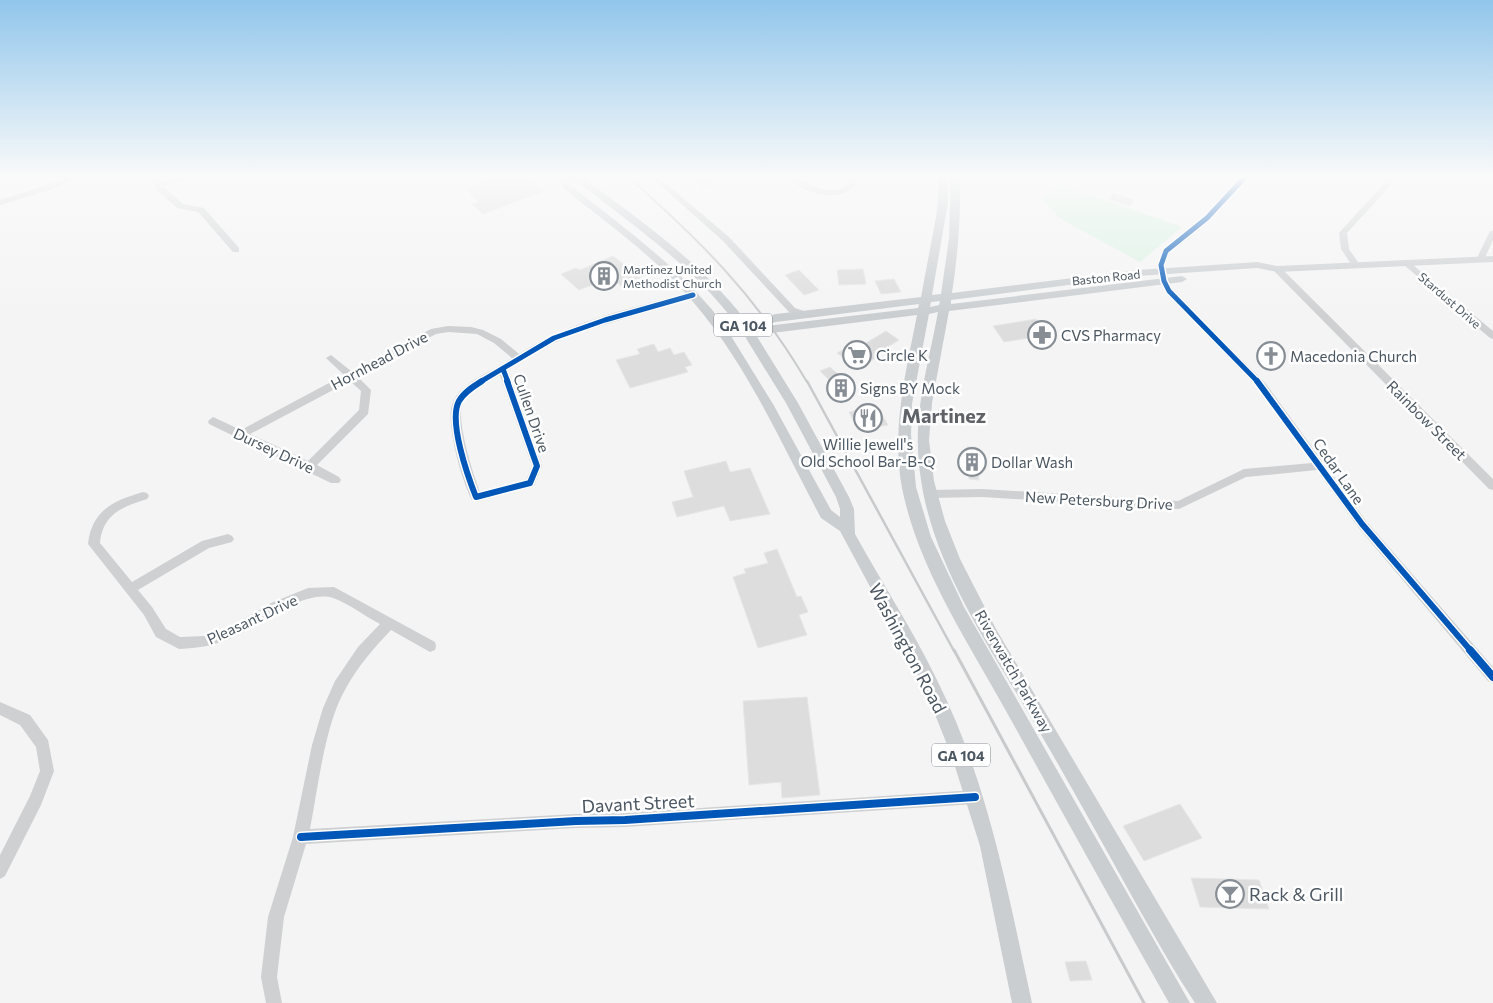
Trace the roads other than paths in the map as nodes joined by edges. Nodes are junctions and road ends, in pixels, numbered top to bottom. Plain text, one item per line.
1 (212, 223) edge
2 (612, 223) edge
3 (636, 223) edge
4 (707, 223) edge
5 (940, 223) edge
6 (955, 223) edge
7 (1201, 223) edge
8 (1353, 223) edge
9 (1493, 233) edge
10 (236, 250) dead end
11 (1493, 259) edge
12 (1480, 260) junction
13 (1407, 263) junction
14 (1356, 265) junction
15 (1277, 269) junction
16 (949, 272) junction
17 (1163, 276) junction
18 (762, 277) junction
19 (987, 290) junction
20 (695, 298) junction
21 (945, 303) junction
22 (924, 305) junction
23 (727, 306) junction
24 (804, 314) junction
25 (882, 316) junction
26 (776, 318) junction
27 (795, 327) junction
28 (746, 330) junction
29 (724, 335) junction
30 (1493, 336) edge
31 (918, 337) junction
32 (331, 358) dead end
33 (518, 358) junction
34 (770, 364) junction
35 (503, 369) junction
36 (350, 375) junction
37 (904, 414) junction
38 (925, 418) junction
39 (213, 421) dead end
40 (242, 434) junction
41 (309, 466) junction
42 (1320, 466) junction
43 (335, 480) dead end
44 (1493, 486) edge
45 (929, 494) junction
46 (143, 496) dead end
47 (846, 528) junction
48 (228, 539) dead end
49 (130, 589) junction
50 (389, 624) junction
51 (430, 646) dead end
52 (1493, 677) edge
53 (0, 708) edge
54 (975, 797) junction
55 (301, 836) junction
56 (0, 870) edge
57 (274, 1003) edge
58 (1022, 1003) edge
59 (1180, 1003) edge
60 (1207, 1003) edge

1 - 10 street
2 - 20 main road, Washington Road / GA 104
3 - 23 main road, Washington Road / GA 104
4 - 18 street
5 - 22 main road, Riverwatch Parkway
6 - 16 main road, Riverwatch Parkway
7 - 17 street
8 - 14 street
9 - 12 street
11 - 12 main road
12 - 13 main road
13 - 14 main road
13 - 30 street, Stardust Drive
14 - 15 main road
15 - 17 main road
15 - 44 street, Rainbow Street
16 - 19 main road
16 - 21 main road, Riverwatch Parkway
17 - 19 main road, Baston Road
17 - 21 main road
17 - 42 street, Cedar Lane
18 - 24 street
18 - 26 street
19 - 21 main road, Baston Road
20 - 29 main road, Washington Road / GA 104
20 - 33 street
21 - 22 main road
21 - 38 main road, Riverwatch Parkway
22 - 24 main road
22 - 25 main road
22 - 31 main road, Riverwatch Parkway
23 - 26 main road
23 - 28 main road, Washington Road / GA 104
24 - 26 main road
25 - 27 main road
25 - 31 main road
26 - 28 main road
27 - 28 main road
27 - 34 main road
28 - 29 main road
28 - 34 main road, Washington Road / GA 104
29 - 47 main road, Washington Road / GA 104
31 - 37 main road, Riverwatch Parkway
32 - 36 street
33 - 35 street
33 - 36 street, Hornhead Drive
34 - 47 main road, Washington Road / GA 104
35 - 35 street, Cullen Drive
36 - 40 street, Hornhead Drive
36 - 41 street
37 - 38 main road
37 - 59 main road, Riverwatch Parkway
38 - 45 main road, Riverwatch Parkway
39 - 40 street, Dursey Drive
40 - 41 street, Dursey Drive
41 - 43 street, Dursey Drive
42 - 45 street, New Petersburg Drive
42 - 52 street, Cedar Lane
45 - 60 main road, Riverwatch Parkway
46 - 49 street, Pleasant Drive
47 - 54 main road, Washington Road / GA 104
48 - 49 street
49 - 50 street, Pleasant Drive
50 - 51 street, Pleasant Drive
50 - 55 street
53 - 56 street
54 - 55 street, Davant Street
54 - 58 main road, Washington Road / GA 104
55 - 57 street

